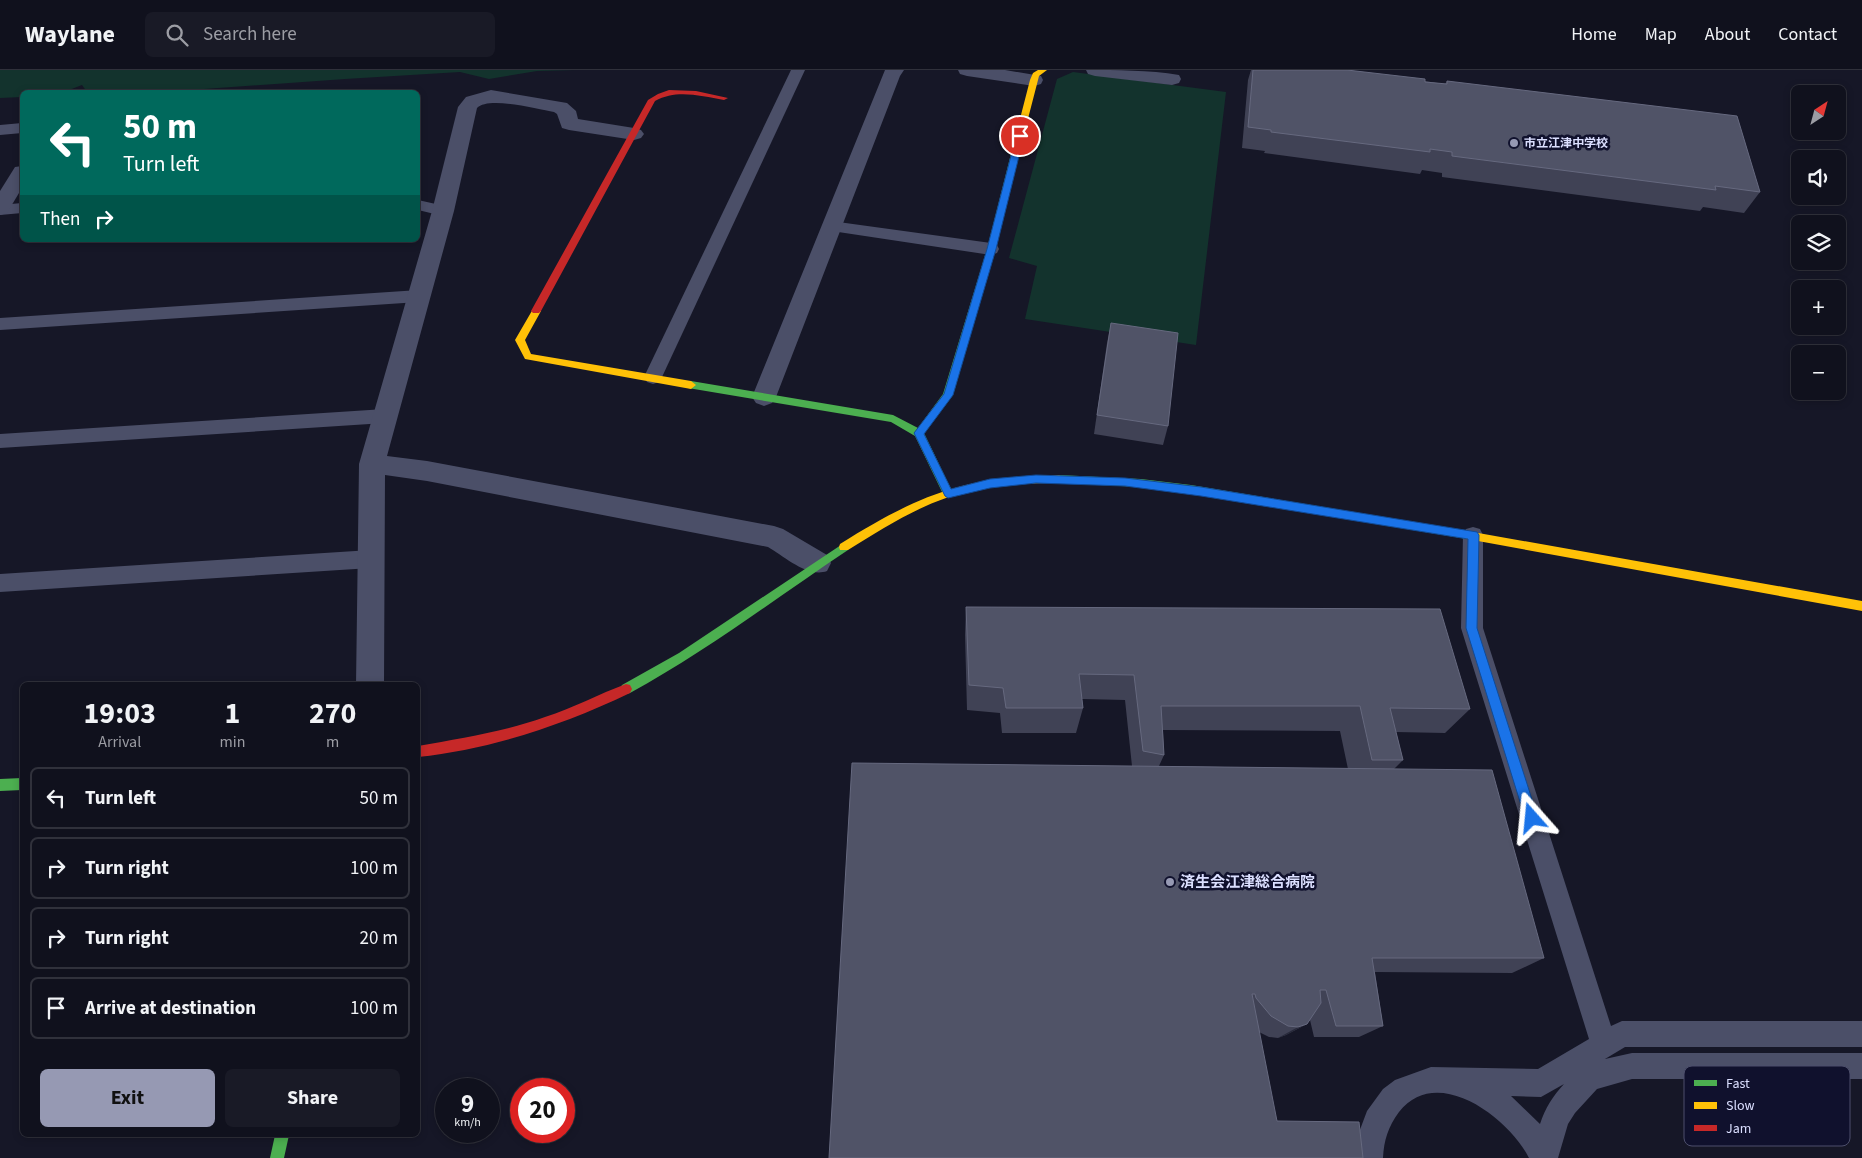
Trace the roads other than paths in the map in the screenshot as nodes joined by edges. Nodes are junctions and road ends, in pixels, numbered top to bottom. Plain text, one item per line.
1 (798, 70) edge
2 (895, 70) edge
3 (967, 70) edge
4 (1096, 70) edge
5 (1039, 75) edge
6 (1172, 79) dead end
7 (724, 98) dead end
8 (20, 128) edge
9 (0, 130) edge
10 (634, 134) junction
11 (20, 175) edge
12 (420, 205) edge
13 (20, 208) edge
14 (0, 209) edge
15 (443, 211) junction
16 (831, 226) junction
17 (991, 249) junction
18 (419, 296) junction
19 (0, 324) edge
20 (652, 377) junction
21 (764, 397) junction
22 (386, 416) junction
23 (919, 433) junction
24 (0, 441) edge
25 (372, 464) junction
26 (948, 494) junction
27 (1473, 535) junction
28 (371, 559) junction
29 (818, 563) junction
30 (0, 583) edge
31 (1862, 606) edge
32 (370, 682) edge
33 (420, 752) edge
34 (20, 784) edge
35 (0, 785) edge
36 (1862, 1034) edge
37 (1604, 1046) junction
38 (1862, 1066) edge
39 (1449, 1080) junction
40 (282, 1137) edge
41 (277, 1158) edge
42 (1369, 1158) edge
43 (1544, 1158) edge

1 - 20 lane
2 - 16 street
3 - 5 street
4 - 6 street
5 - 17 street
7 - 10 street
8 - 9 lane
10 - 15 street
10 - 20 street
11 - 14 street
12 - 15 lane
13 - 14 lane
15 - 18 street
16 - 17 lane
16 - 21 street
17 - 23 street
18 - 19 lane
18 - 22 street
20 - 21 street
21 - 23 street
22 - 24 lane
22 - 25 street
23 - 26 street
25 - 28 street
25 - 29 street
26 - 27 street
26 - 29 street
27 - 31 street
27 - 37 lane
28 - 30 lane
28 - 32 street
29 - 33 street
34 - 35 street
36 - 37 lane
37 - 39 lane
38 - 43 lane
39 - 42 lane
39 - 43 lane
40 - 41 street

